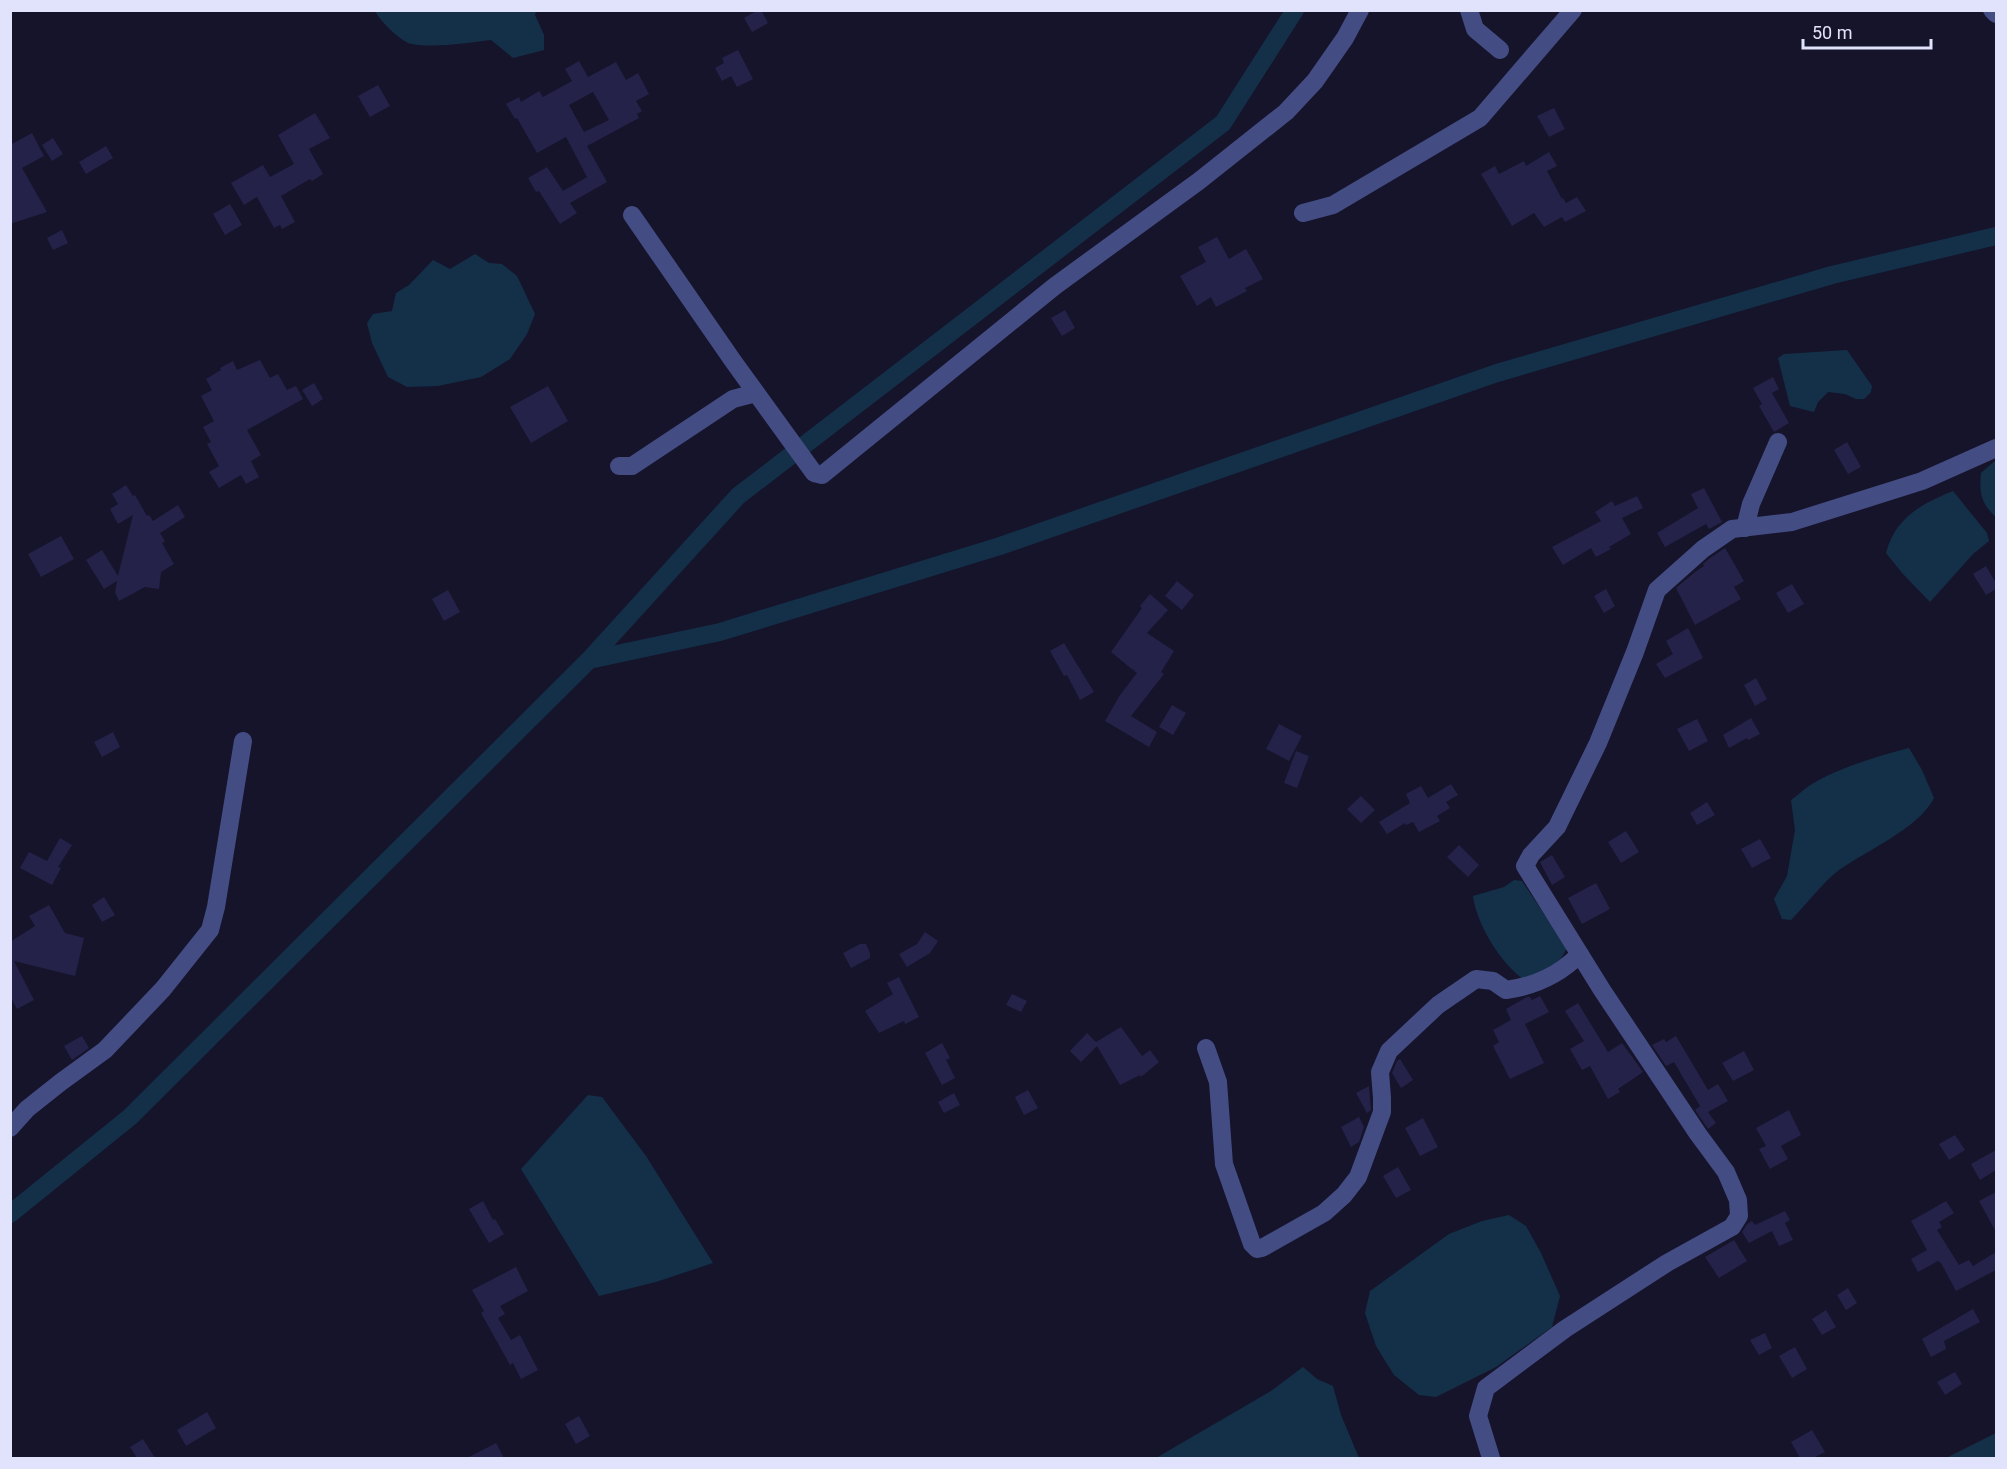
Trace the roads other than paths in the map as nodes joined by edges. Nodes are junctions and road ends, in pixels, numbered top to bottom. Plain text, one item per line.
1 (1360, 10) edge
2 (1468, 10) edge
3 (1573, 10) edge
4 (1992, 10) edge
5 (1996, 14) edge
6 (1500, 50) dead end
7 (1303, 213) dead end
8 (632, 215) dead end
9 (756, 393) junction
10 (1778, 442) dead end
11 (1996, 448) edge
12 (619, 466) dead end
13 (1745, 528) junction
14 (243, 741) dead end
15 (1580, 954) junction
16 (1206, 1048) dead end
17 (10, 1128) edge
18 (1491, 1458) edge

1 - 9 street
2 - 6 street
3 - 7 street
4 - 5 street
8 - 9 street
9 - 12 street
10 - 13 street
11 - 13 street
13 - 15 street
14 - 17 street
15 - 16 street
15 - 18 street

